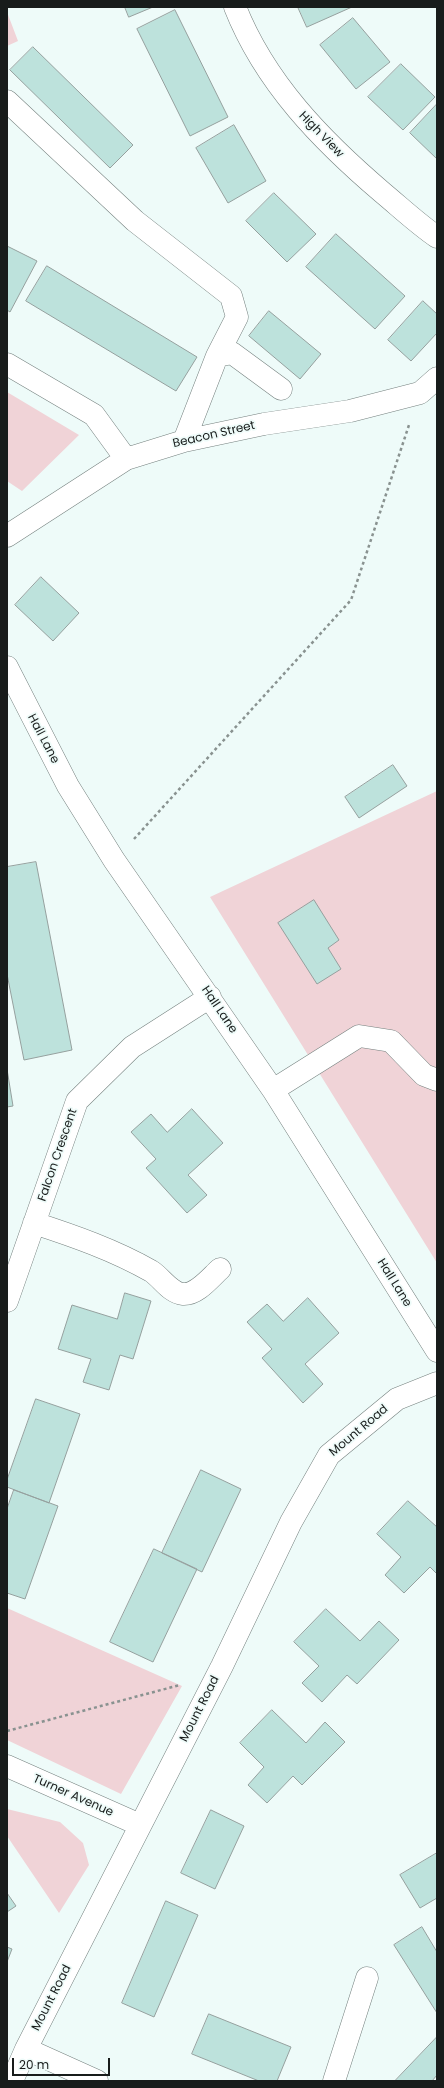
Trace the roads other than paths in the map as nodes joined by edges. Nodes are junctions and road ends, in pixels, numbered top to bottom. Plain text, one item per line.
1 (235, 7) edge
2 (7, 101) edge
3 (437, 237) edge
4 (217, 356) junction
5 (7, 364) edge
6 (437, 378) edge
7 (281, 389) dead end
8 (184, 441) junction
9 (126, 459) junction
10 (7, 536) edge
11 (7, 667) edge
12 (210, 997) junction
13 (437, 1080) edge
14 (273, 1090) junction
15 (34, 1223) junction
16 (220, 1270) dead end
17 (7, 1301) edge
18 (437, 1351) edge
19 (437, 1383) edge
20 (7, 1766) edge
21 (140, 1825) junction
22 (367, 1978) dead end
23 (26, 2049) junction
24 (12, 2081) edge
25 (97, 2081) edge
26 (334, 2081) edge

1 - 3 street, High View
2 - 4 street
4 - 7 street
4 - 8 street
5 - 9 street
6 - 8 street, Beacon Street
8 - 9 street, Beacon Street
9 - 10 street, Beacon Street
11 - 12 street, Hall Lane
12 - 14 street, Hall Lane
12 - 15 street, Falcon Crescent
13 - 14 street
14 - 18 street, Hall Lane
15 - 16 street
15 - 17 street, Falcon Crescent
19 - 21 street, Mount Road
20 - 21 street, Turner Avenue
21 - 23 street, Mount Road
22 - 26 street
23 - 24 street, Mount Road
23 - 25 street

